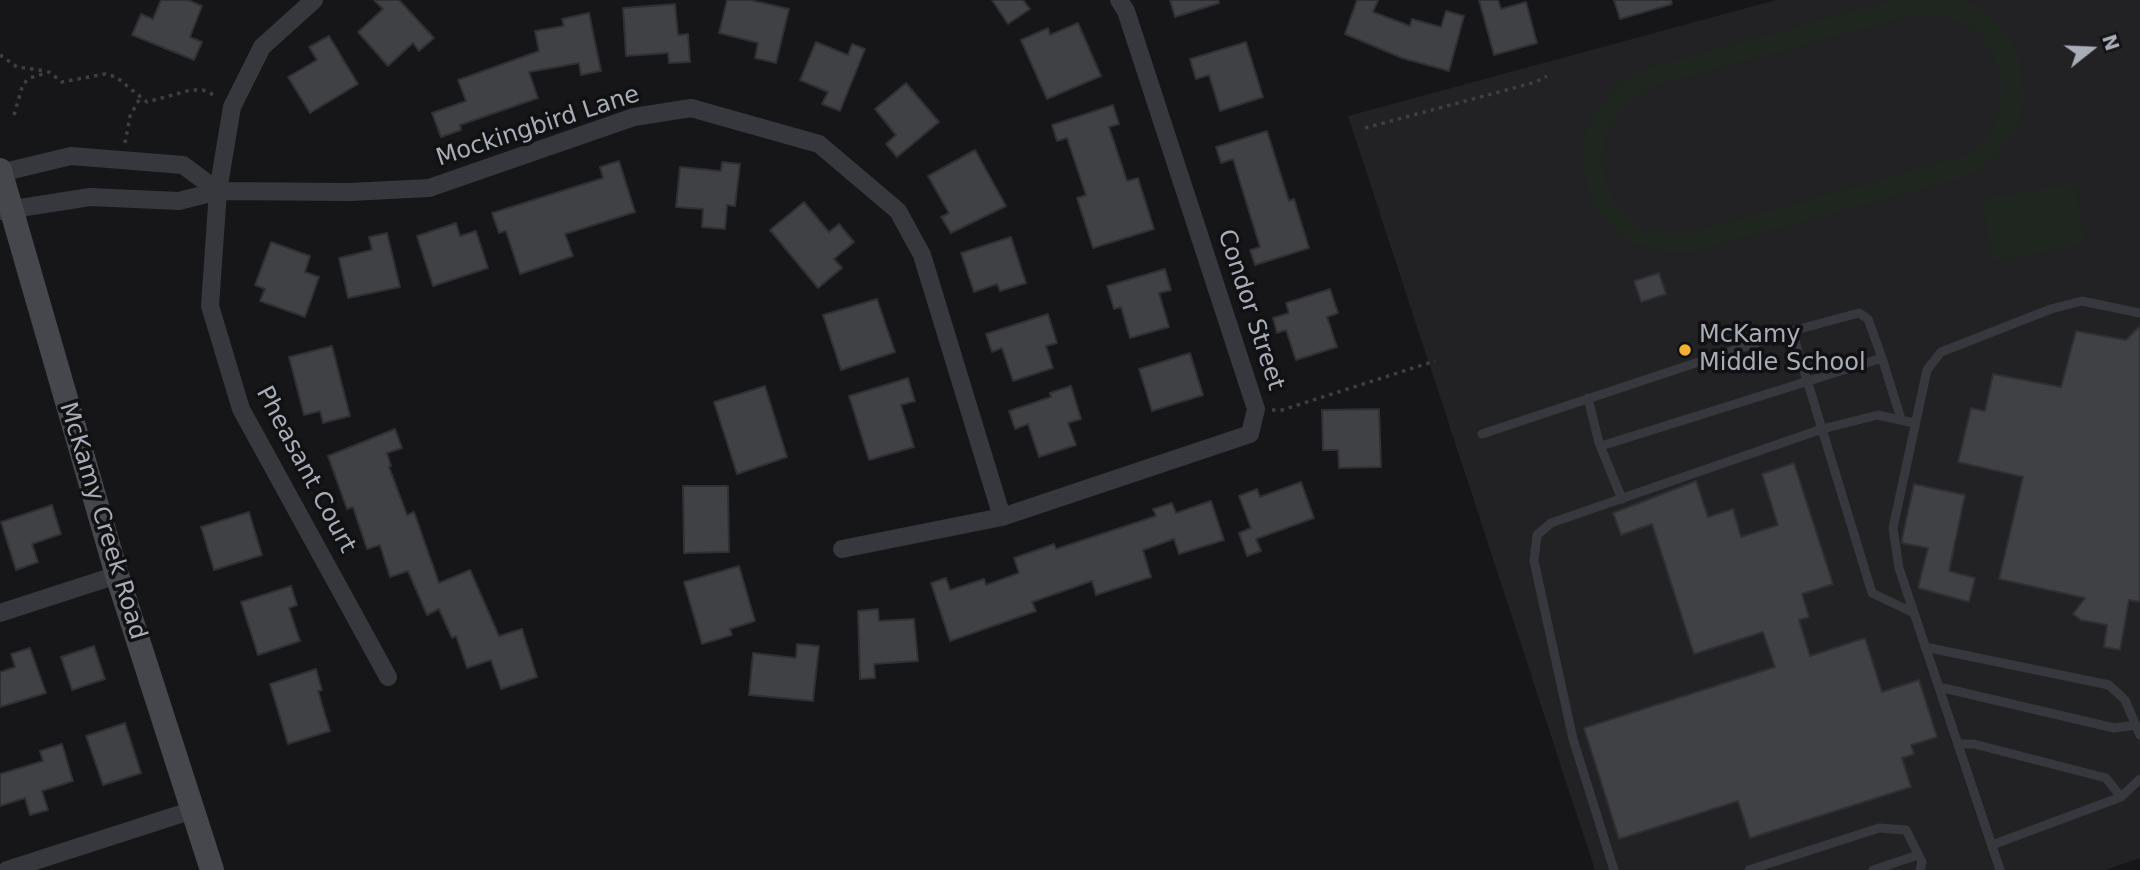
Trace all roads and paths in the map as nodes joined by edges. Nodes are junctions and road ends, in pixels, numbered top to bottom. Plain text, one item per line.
1 (314, 0) edge
2 (1119, 0) edge
3 (0, 55) edge
4 (49, 72) junction
5 (1547, 76) dead end
6 (215, 95) dead end
7 (140, 98) junction
8 (14, 115) dead end
9 (1365, 128) dead end
10 (125, 143) dead end
11 (0, 172) edge
12 (218, 191) junction
13 (5, 209) edge
14 (2140, 313) edge
15 (1792, 331) junction
16 (1882, 358) junction
17 (1435, 361) dead end
18 (1807, 381) junction
19 (1588, 398) junction
20 (1256, 409) junction
21 (1900, 419) junction
22 (1914, 423) junction
23 (1822, 429) junction
24 (1482, 434) dead end
25 (1601, 446) junction
26 (1622, 499) junction
27 (1002, 517) junction
28 (842, 549) dead end
29 (117, 575) junction
30 (0, 613) edge
31 (1914, 613) junction
32 (1925, 647) junction
33 (388, 677) dead end
34 (1939, 687) junction
35 (2136, 725) junction
36 (2140, 735) edge
37 (1958, 744) junction
38 (2140, 779) edge
39 (2121, 797) junction
40 (193, 810) junction
41 (1992, 845) junction
42 (1918, 855) junction
43 (7, 870) edge
44 (212, 870) edge
45 (1614, 870) edge
46 (1749, 870) edge
47 (1872, 870) edge
48 (1920, 870) edge
49 (2000, 870) edge

1 - 12 street, Pheasant Court
2 - 20 street, Condor Street
3 - 4 path
4 - 7 path
4 - 8 path
5 - 9 path
6 - 7 path
7 - 10 path
11 - 12 street
11 - 13 street, McKamy Creek Road
12 - 13 street, Mockingbird Lane
12 - 27 street, Mockingbird Lane
12 - 33 street, Pheasant Court
13 - 29 street, McKamy Creek Road
14 - 22 lane
15 - 16 lane
15 - 18 lane
15 - 19 lane
16 - 18 lane
16 - 21 lane
17 - 20 path
18 - 23 lane
18 - 25 lane
19 - 24 lane
19 - 25 lane
20 - 27 street, Condor Street
21 - 22 lane
21 - 23 lane
22 - 31 lane
23 - 26 lane
23 - 31 lane
25 - 26 lane
26 - 45 lane
27 - 28 street, Condor Street
29 - 30 street
29 - 40 street, McKamy Creek Road
31 - 32 lane
32 - 34 lane
32 - 35 lane
34 - 35 lane
34 - 37 lane
35 - 36 lane
37 - 39 lane
37 - 41 lane
38 - 39 lane
39 - 41 lane
40 - 43 street
40 - 44 street, McKamy Creek Road
41 - 49 lane
42 - 46 lane
42 - 47 lane
42 - 48 lane

